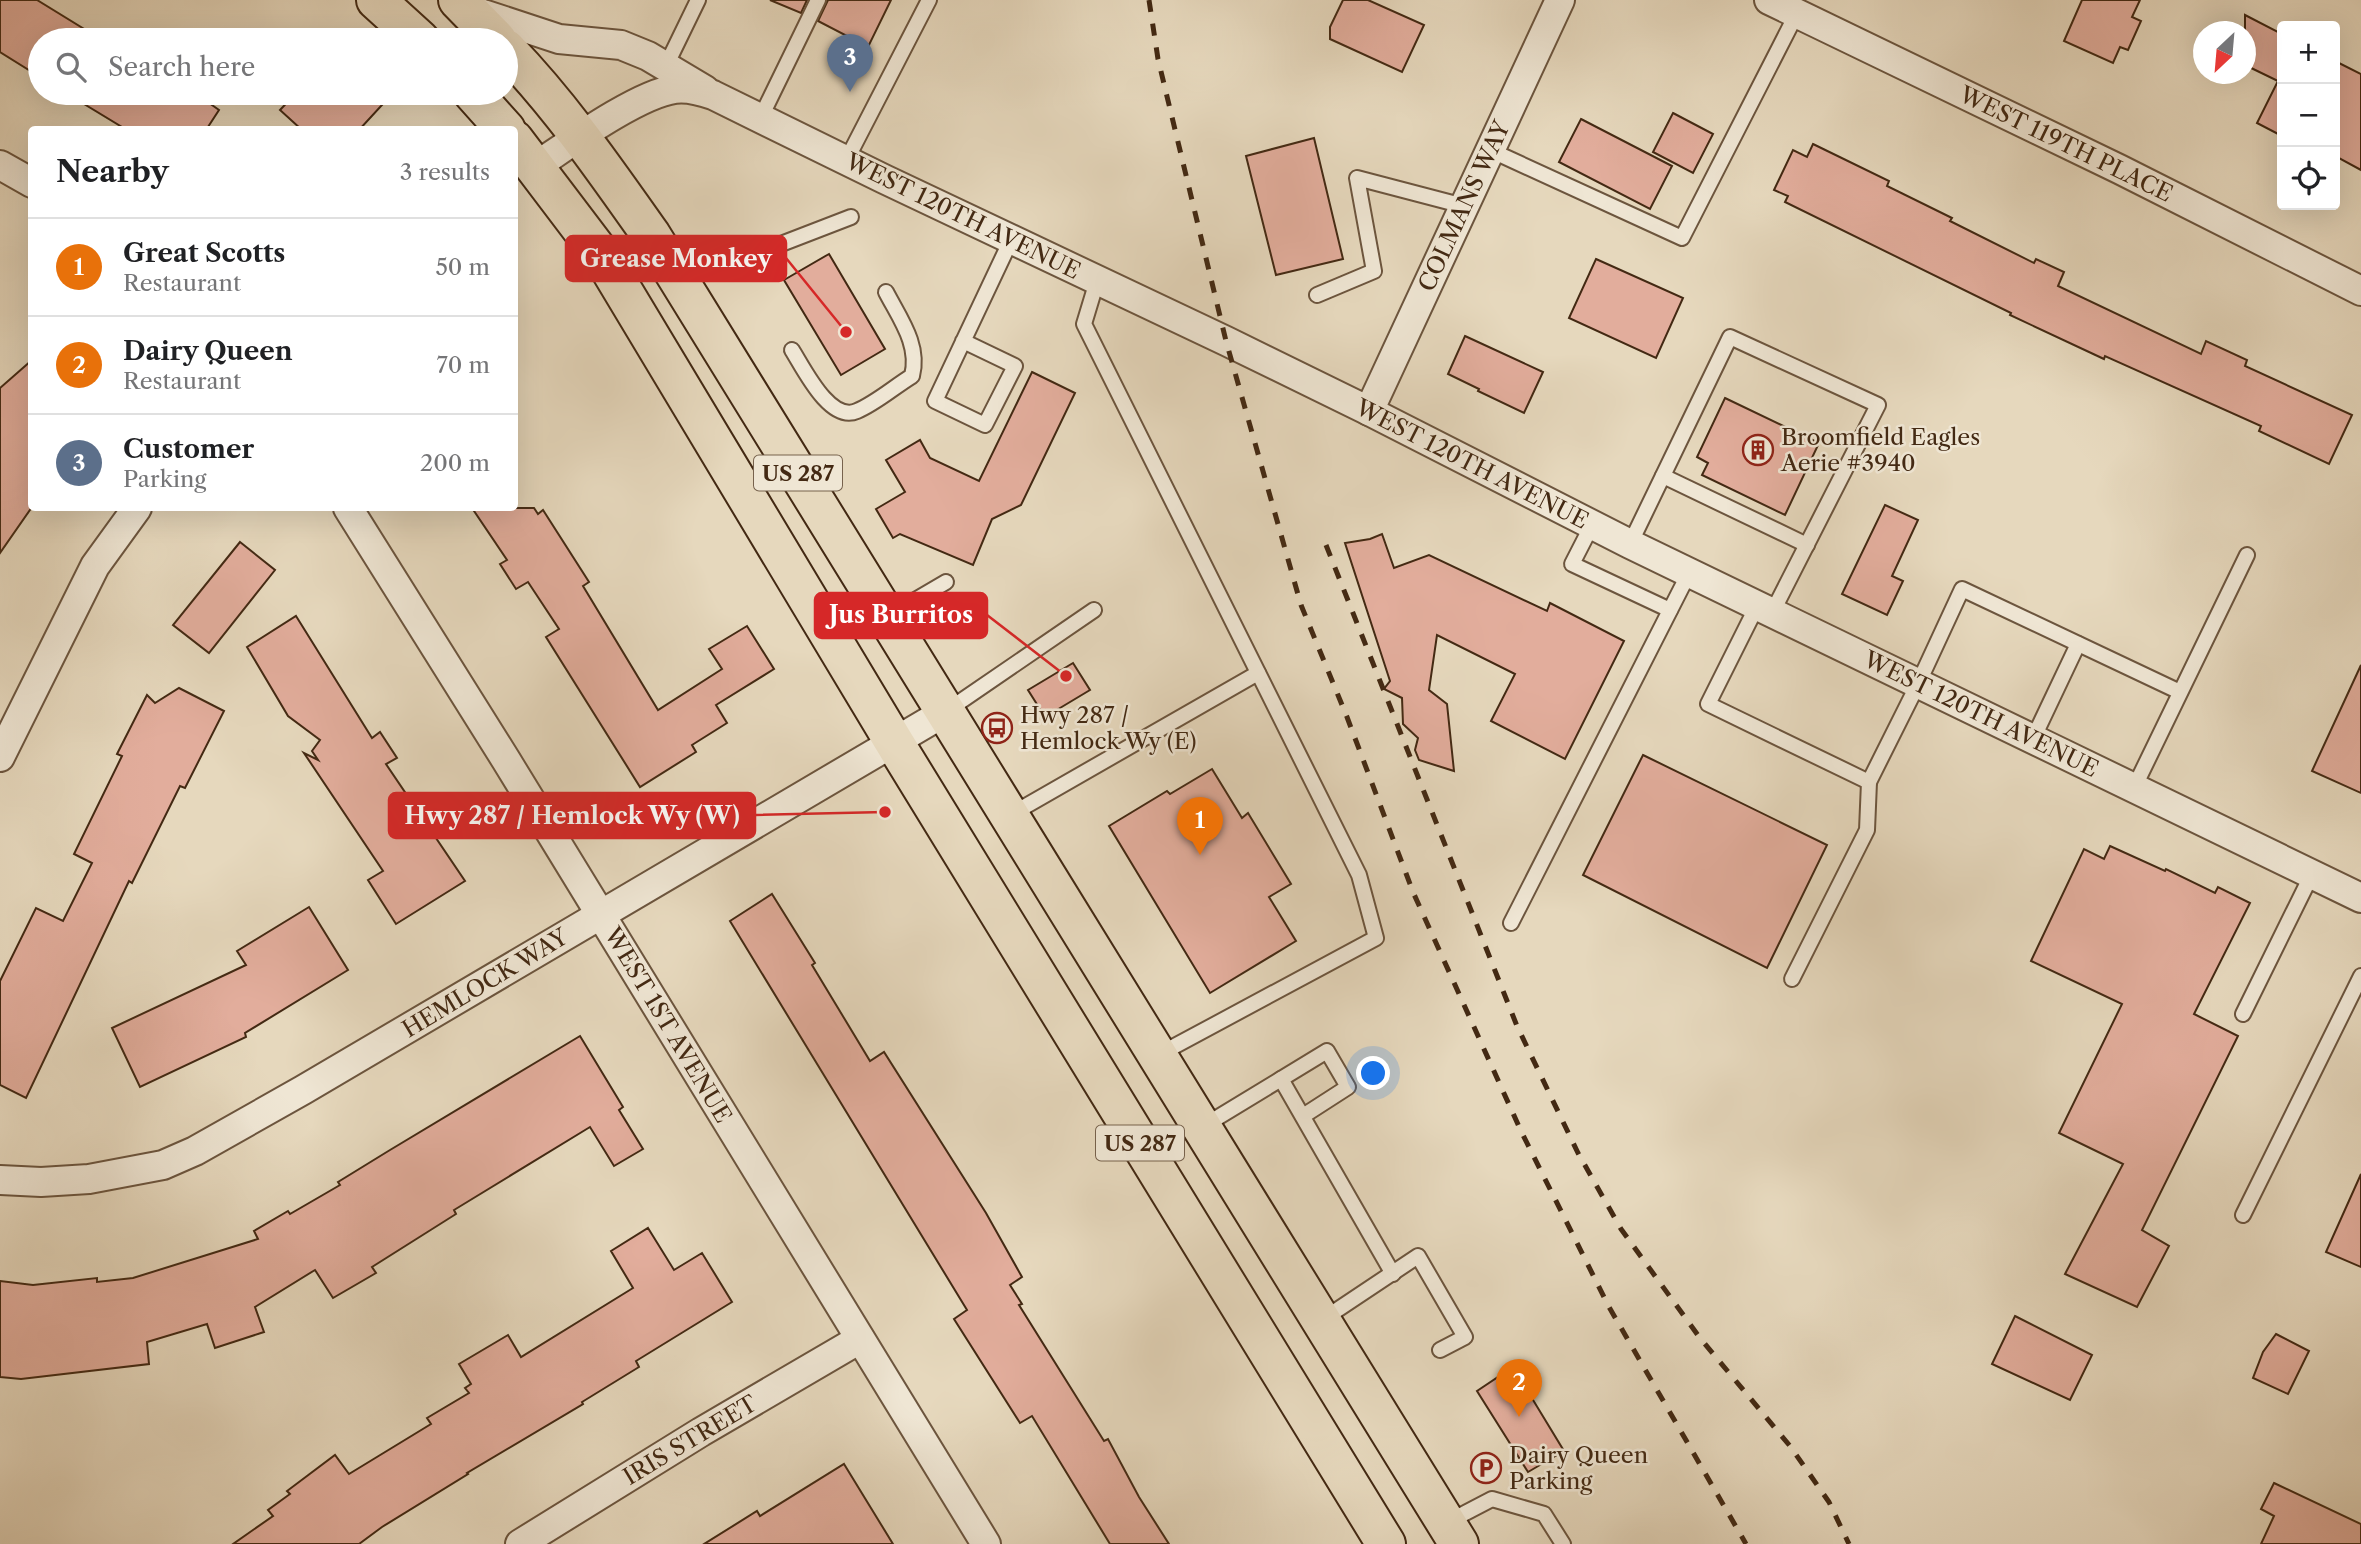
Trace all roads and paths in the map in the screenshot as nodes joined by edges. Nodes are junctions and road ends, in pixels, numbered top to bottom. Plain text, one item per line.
1 (376, 0) edge
2 (698, 0) edge
3 (818, 0) edge
4 (929, 0) edge
5 (1560, 0) edge
6 (1769, 0) edge
7 (462, 4) edge
8 (1797, 13) junction
9 (407, 28) edge
10 (485, 28) edge
11 (518, 62) edge
12 (666, 66) junction
13 (713, 95) junction
14 (651, 96) junction
15 (484, 105) edge
16 (760, 118) junction
17 (502, 126) edge
18 (581, 136) junction
19 (1490, 149) junction
20 (525, 153) edge
21 (846, 161) junction
22 (0, 165) edge
23 (28, 181) edge
24 (1464, 206) junction
25 (851, 217) dead end
26 (1012, 240) junction
27 (780, 244) dead end
28 (1097, 281) junction
29 (2361, 291) edge
30 (886, 292) dead end
31 (1317, 295) dead end
32 (964, 341) junction
33 (792, 350) dead end
34 (1369, 411) junction
35 (1663, 476) junction
36 (135, 511) edge
37 (350, 511) edge
38 (1592, 525) junction
39 (1630, 544) junction
40 (1807, 545) junction
41 (2247, 555) dead end
42 (1689, 573) junction
43 (946, 582) dead end
44 (1094, 610) dead end
45 (1670, 610) junction
46 (1765, 610) junction
47 (887, 617) junction
48 (2078, 644) junction
49 (1258, 673) junction
50 (1918, 684) junction
51 (2180, 692) junction
52 (945, 712) junction
53 (2033, 739) junction
54 (894, 742) junction
55 (0, 757) edge
56 (1869, 782) junction
57 (2134, 788) junction
58 (1010, 815) junction
59 (2312, 874) junction
60 (2361, 898) edge
61 (601, 915) junction
62 (1511, 923) dead end
63 (2361, 976) edge
64 (1792, 979) dead end
65 (2244, 1014) dead end
66 (1156, 1055) junction
67 (1281, 1079) junction
68 (1303, 1116) junction
69 (1202, 1127) junction
70 (0, 1180) edge
71 (2243, 1215) dead end
72 (1393, 1274) junction
73 (1321, 1321) junction
74 (860, 1339) junction
75 (1440, 1350) dead end
76 (1453, 1533) edge
77 (520, 1544) edge
78 (986, 1544) edge
79 (1386, 1544) edge
80 (1563, 1544) edge

1 - 9 main road
2 - 12 lane
3 - 16 lane
4 - 21 lane
5 - 19 street, COLMANS WAY
6 - 8 street, WEST 119TH PLACE
7 - 10 main road
7 - 12 street
8 - 19 lane
8 - 29 street, WEST 119TH PLACE
11 - 18 main road, US 287
12 - 13 street
12 - 14 lane
13 - 14 street, WEST 120TH AVENUE
13 - 16 street, WEST 120TH AVENUE
14 - 18 street, WEST 120TH AVENUE
15 - 17 main road
16 - 21 street, WEST 120TH AVENUE
18 - 20 street, WEST 120TH AVENUE
18 - 47 main road, US 287
19 - 24 street, COLMANS WAY
20 - 54 main road, US 287
21 - 26 street, WEST 120TH AVENUE
22 - 23 street
24 - 31 lane
24 - 34 street, COLMANS WAY
25 - 27 lane
26 - 28 street, WEST 120TH AVENUE
26 - 32 lane
28 - 34 street, WEST 120TH AVENUE
28 - 49 lane
30 - 33 lane
32 - 32 lane
34 - 38 street, WEST 120TH AVENUE
35 - 39 lane
35 - 40 lane
35 - 40 lane
36 - 55 street
37 - 61 street, WEST 1ST AVENUE
38 - 39 street, WEST 120TH AVENUE
38 - 45 lane
39 - 42 street, WEST 120TH AVENUE
40 - 46 lane
41 - 51 lane
42 - 45 lane
42 - 46 street, WEST 120TH AVENUE
43 - 47 lane
44 - 52 lane
45 - 62 lane
46 - 50 street, WEST 120TH AVENUE
46 - 56 lane
47 - 52 main road, US 287
48 - 50 lane
48 - 51 lane
48 - 53 lane
49 - 58 lane
49 - 66 lane
50 - 53 street, WEST 120TH AVENUE
50 - 56 lane
51 - 57 lane
52 - 54 street, HEMLOCK WAY
52 - 58 main road, US 287
53 - 57 street, WEST 120TH AVENUE
54 - 61 street, HEMLOCK WAY
54 - 79 main road, US 287
56 - 64 lane
57 - 59 street, WEST 120TH AVENUE
58 - 66 main road, US 287
59 - 60 street, WEST 120TH AVENUE
59 - 65 lane
61 - 70 street, HEMLOCK WAY
61 - 74 street, WEST 1ST AVENUE
63 - 71 lane
66 - 69 main road, US 287
67 - 68 lane
67 - 68 lane
67 - 69 lane
68 - 72 lane
69 - 73 main road, US 287
72 - 73 lane
72 - 75 lane
73 - 76 main road, US 287
74 - 77 street, IRIS STREET
74 - 78 street, WEST 1ST AVENUE
76 - 80 lane

